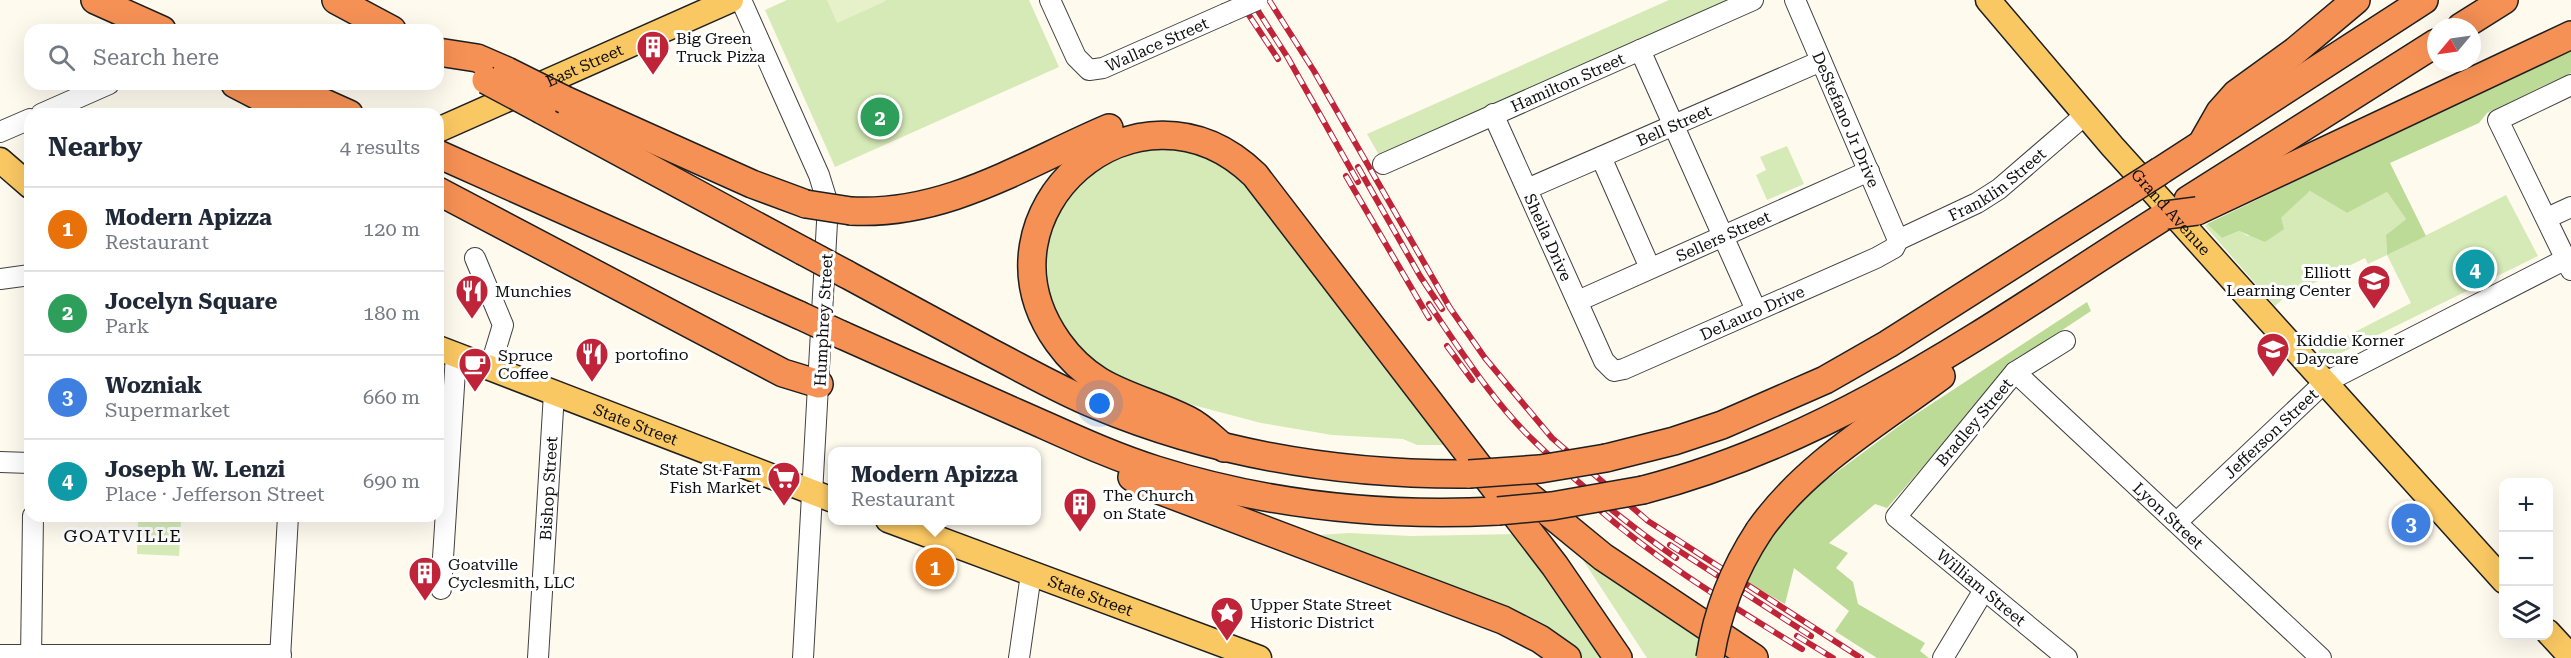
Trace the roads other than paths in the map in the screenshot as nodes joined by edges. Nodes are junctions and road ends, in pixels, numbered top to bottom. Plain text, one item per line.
1 (95, 0) edge
2 (336, 0) edge
3 (731, 0) edge
4 (741, 0) edge
5 (1050, 0) edge
6 (1257, 0) edge
7 (1753, 0) edge
8 (1795, 0) edge
9 (1988, 0) edge
10 (2356, 0) edge
11 (2424, 0) edge
12 (2504, 0) edge
13 (2475, 18) edge
14 (149, 24) edge
15 (381, 24) edge
16 (2571, 35) edge
17 (2427, 49) edge
18 (1640, 50) junction
19 (444, 54) edge
20 (1821, 61) junction
21 (2571, 85) edge
22 (95, 90) edge
23 (247, 90) edge
24 (296, 90) edge
25 (553, 105) junction
26 (55, 108) edge
27 (281, 108) edge
28 (336, 108) edge
29 (1493, 114) junction
30 (2085, 115) junction
31 (24, 122) edge
32 (1674, 126) junction
33 (444, 127) edge
34 (0, 132) edge
35 (2202, 144) junction
36 (444, 156) edge
37 (1601, 158) junction
38 (0, 159) edge
39 (1383, 164) dead end
40 (1869, 171) junction
41 (24, 181) edge
42 (1527, 189) junction
43 (444, 194) edge
44 (2571, 207) edge
45 (2175, 213) junction
46 (2547, 218) junction
47 (1723, 236) junction
48 (1898, 240) junction
49 (475, 258) dead end
50 (2568, 264) edge
51 (1650, 268) junction
52 (24, 276) edge
53 (0, 279) edge
54 (1578, 301) junction
55 (1756, 310) junction
56 (1977, 334) junction
57 (2065, 341) dead end
58 (447, 352) edge
59 (1604, 362) joint
60 (490, 368) junction
61 (2015, 372) junction
62 (2324, 383) junction
63 (819, 384) junction
64 (554, 393) junction
65 (1224, 448) junction
66 (1099, 449) junction
67 (0, 462) edge
68 (24, 463) edge
69 (444, 470) edge
70 (1509, 480) junction
71 (823, 495) edge
72 (1896, 517) joint
73 (33, 522) edge
74 (288, 522) edge
75 (443, 522) edge
76 (2176, 522) junction
77 (901, 525) edge
78 (1031, 574) junction
79 (2499, 576) edge
80 (441, 589) dead end
81 (1984, 590) junction
82 (2553, 637) edge
83 (0, 655) edge
84 (31, 657) edge
85 (280, 657) edge
86 (1253, 657) edge
87 (2571, 657) edge
88 (538, 658) edge
89 (803, 658) edge
90 (1019, 658) edge
91 (1567, 658) edge
92 (1618, 658) edge
93 (1637, 658) edge
94 (1710, 658) edge
95 (1754, 658) edge
96 (1943, 658) edge
97 (2067, 658) edge
98 (2321, 658) edge

1 - 14 highway
2 - 15 highway
3 - 33 main road, East Street
4 - 63 street, Humphrey Street
5 - 6 street, Wallace Street, bridge
7 - 18 street, Hamilton Street
8 - 20 street, DeStefano Jr Drive
9 - 30 main road, Grand Avenue
10 - 35 highway
11 - 35 highway
12 - 13 highway
16 - 45 highway
17 - 45 highway
18 - 29 street, Hamilton Street
18 - 32 street
19 - 25 highway, bridge
20 - 32 street, Bell Street
20 - 40 street, DeStefano Jr Drive
21 - 46 street
22 - 26 street
23 - 27 highway
24 - 28 highway
25 - 65 highway, bridge
25 - 70 highway, bridge
29 - 39 street, Hamilton Street
29 - 42 street, Sheila Drive
30 - 48 street, Franklin Street
30 - 62 main road, Grand Avenue
31 - 34 street
32 - 37 street, Bell Street
32 - 47 street
35 - 65 highway, bridge
36 - 66 highway, bridge
37 - 42 street, Bell Street
37 - 51 street
38 - 41 main road
40 - 47 street, Sellers Street
40 - 48 street, DeStefano Jr Drive
42 - 54 street, Sheila Drive
43 - 63 highway
44 - 46 street
45 - 56 highway
46 - 50 street
47 - 51 street, Sellers Street
47 - 55 street
48 - 55 street, DeLauro Drive
49 - 60 street
50 - 62 street, Jefferson Street
51 - 54 street, Sellers Street
52 - 53 street
54 - 59 street, Sheila Drive
55 - 59 street, DeLauro Drive
56 - 66 highway, bridge
56 - 94 highway, bridge
57 - 61 street, Bradley Street
58 - 60 main road, State Street
58 - 69 street
60 - 64 main road, State Street
61 - 72 street, Bradley Street
61 - 76 street, Lyon Street
62 - 76 street, Jefferson Street
62 - 79 main road, Grand Avenue
63 - 71 street, Humphrey Street
64 - 71 main road, State Street
64 - 88 street, Bishop Street
65 - 92 highway
66 - 91 highway
67 - 68 street
70 - 93 highway
70 - 95 highway
71 - 89 street, Humphrey Street
72 - 81 street, William Street
73 - 84 street
74 - 85 street
75 - 80 street
76 - 98 street, Lyon Street
77 - 78 main road, State Street
78 - 86 main road, State Street
78 - 90 street
81 - 96 street
81 - 97 street, William Street
82 - 87 main road
83 - 84 street
84 - 85 street

